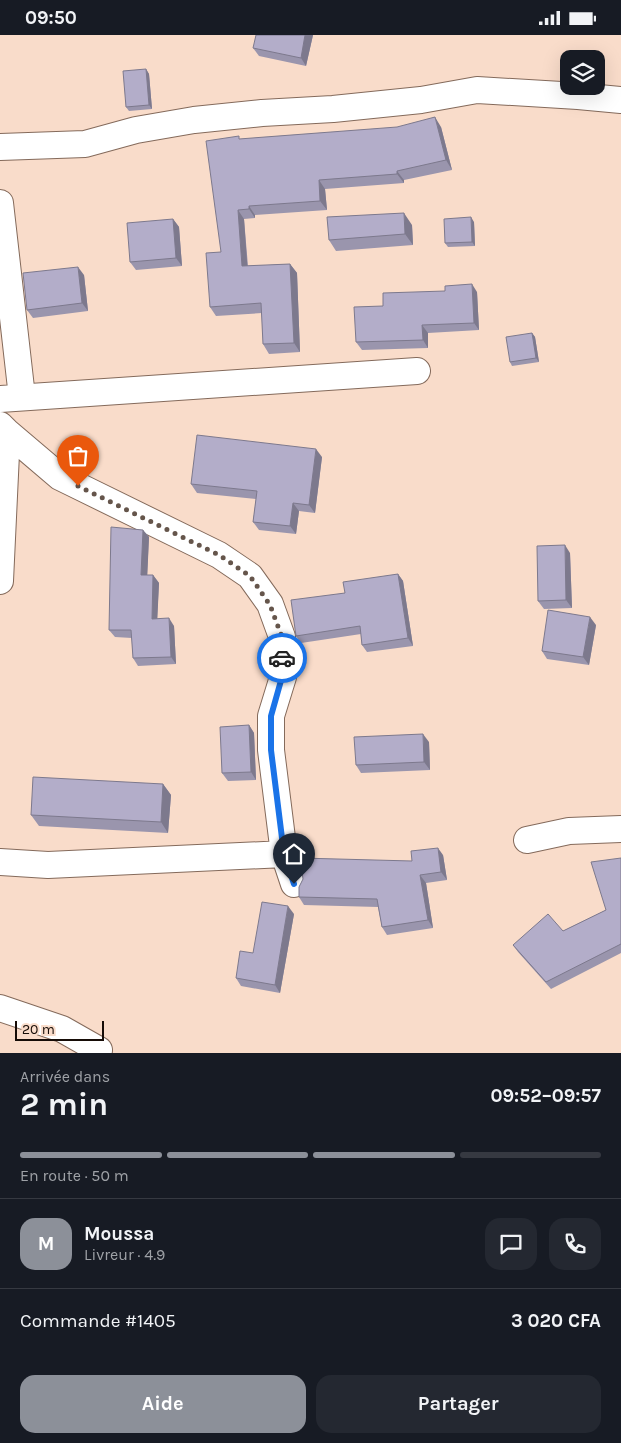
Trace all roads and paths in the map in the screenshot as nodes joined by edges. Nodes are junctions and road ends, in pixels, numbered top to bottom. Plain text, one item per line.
1 (621, 100) edge
2 (0, 147) edge
3 (0, 203) edge
4 (418, 371) dead end
5 (11, 398) edge
6 (3, 428) edge
7 (0, 581) edge
8 (621, 829) edge
9 (527, 840) dead end
10 (284, 854) junction
11 (0, 862) edge
12 (294, 884) dead end
13 (0, 1007) edge
14 (103, 1052) edge

1 - 2 street
3 - 5 street
4 - 5 street
6 - 7 street
6 - 10 street
8 - 9 street
10 - 11 street
10 - 12 street
13 - 14 street

